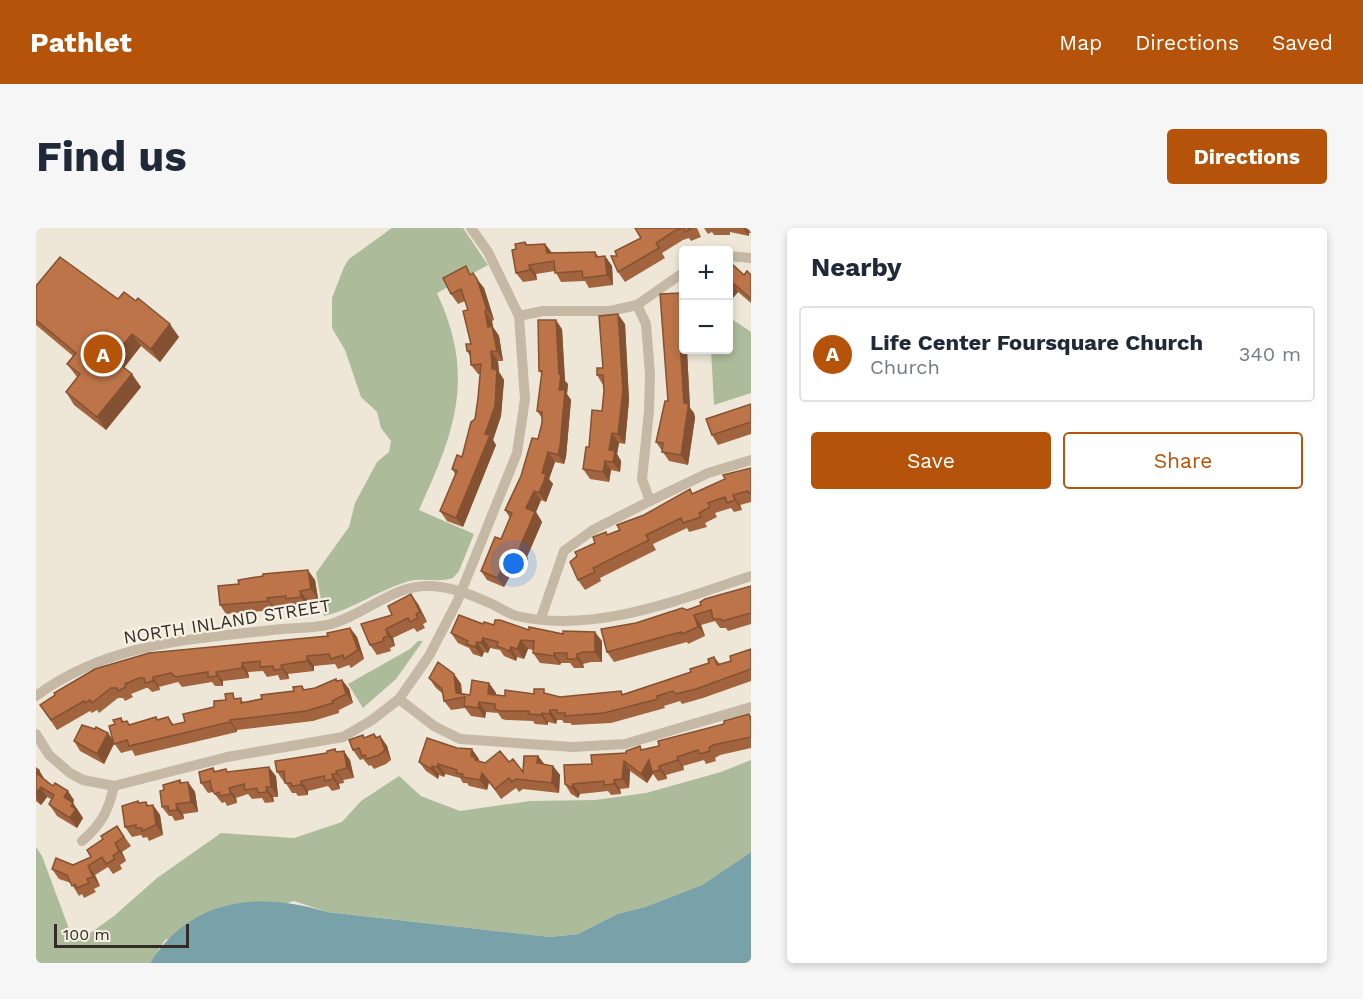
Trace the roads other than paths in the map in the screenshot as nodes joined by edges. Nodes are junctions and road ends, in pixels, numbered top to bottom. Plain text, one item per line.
1 (471, 228) edge
2 (733, 256) edge
3 (751, 258) edge
4 (679, 276) edge
5 (637, 305) junction
6 (519, 316) junction
7 (751, 460) edge
8 (650, 501) junction
9 (751, 576) edge
10 (461, 592) junction
11 (541, 618) junction
12 (36, 696) edge
13 (399, 699) junction
14 (751, 707) edge
15 (36, 734) edge
16 (114, 786) junction
17 (82, 841) dead end

1 - 6 street
2 - 3 street
4 - 5 street
5 - 6 street
5 - 8 street
6 - 10 street
7 - 8 street
8 - 11 street
9 - 11 street, NORTH INLAND STREET
10 - 11 street, NORTH INLAND STREET
10 - 12 street, NORTH INLAND STREET
10 - 13 street
13 - 14 street
13 - 16 street
15 - 16 street
16 - 17 street

